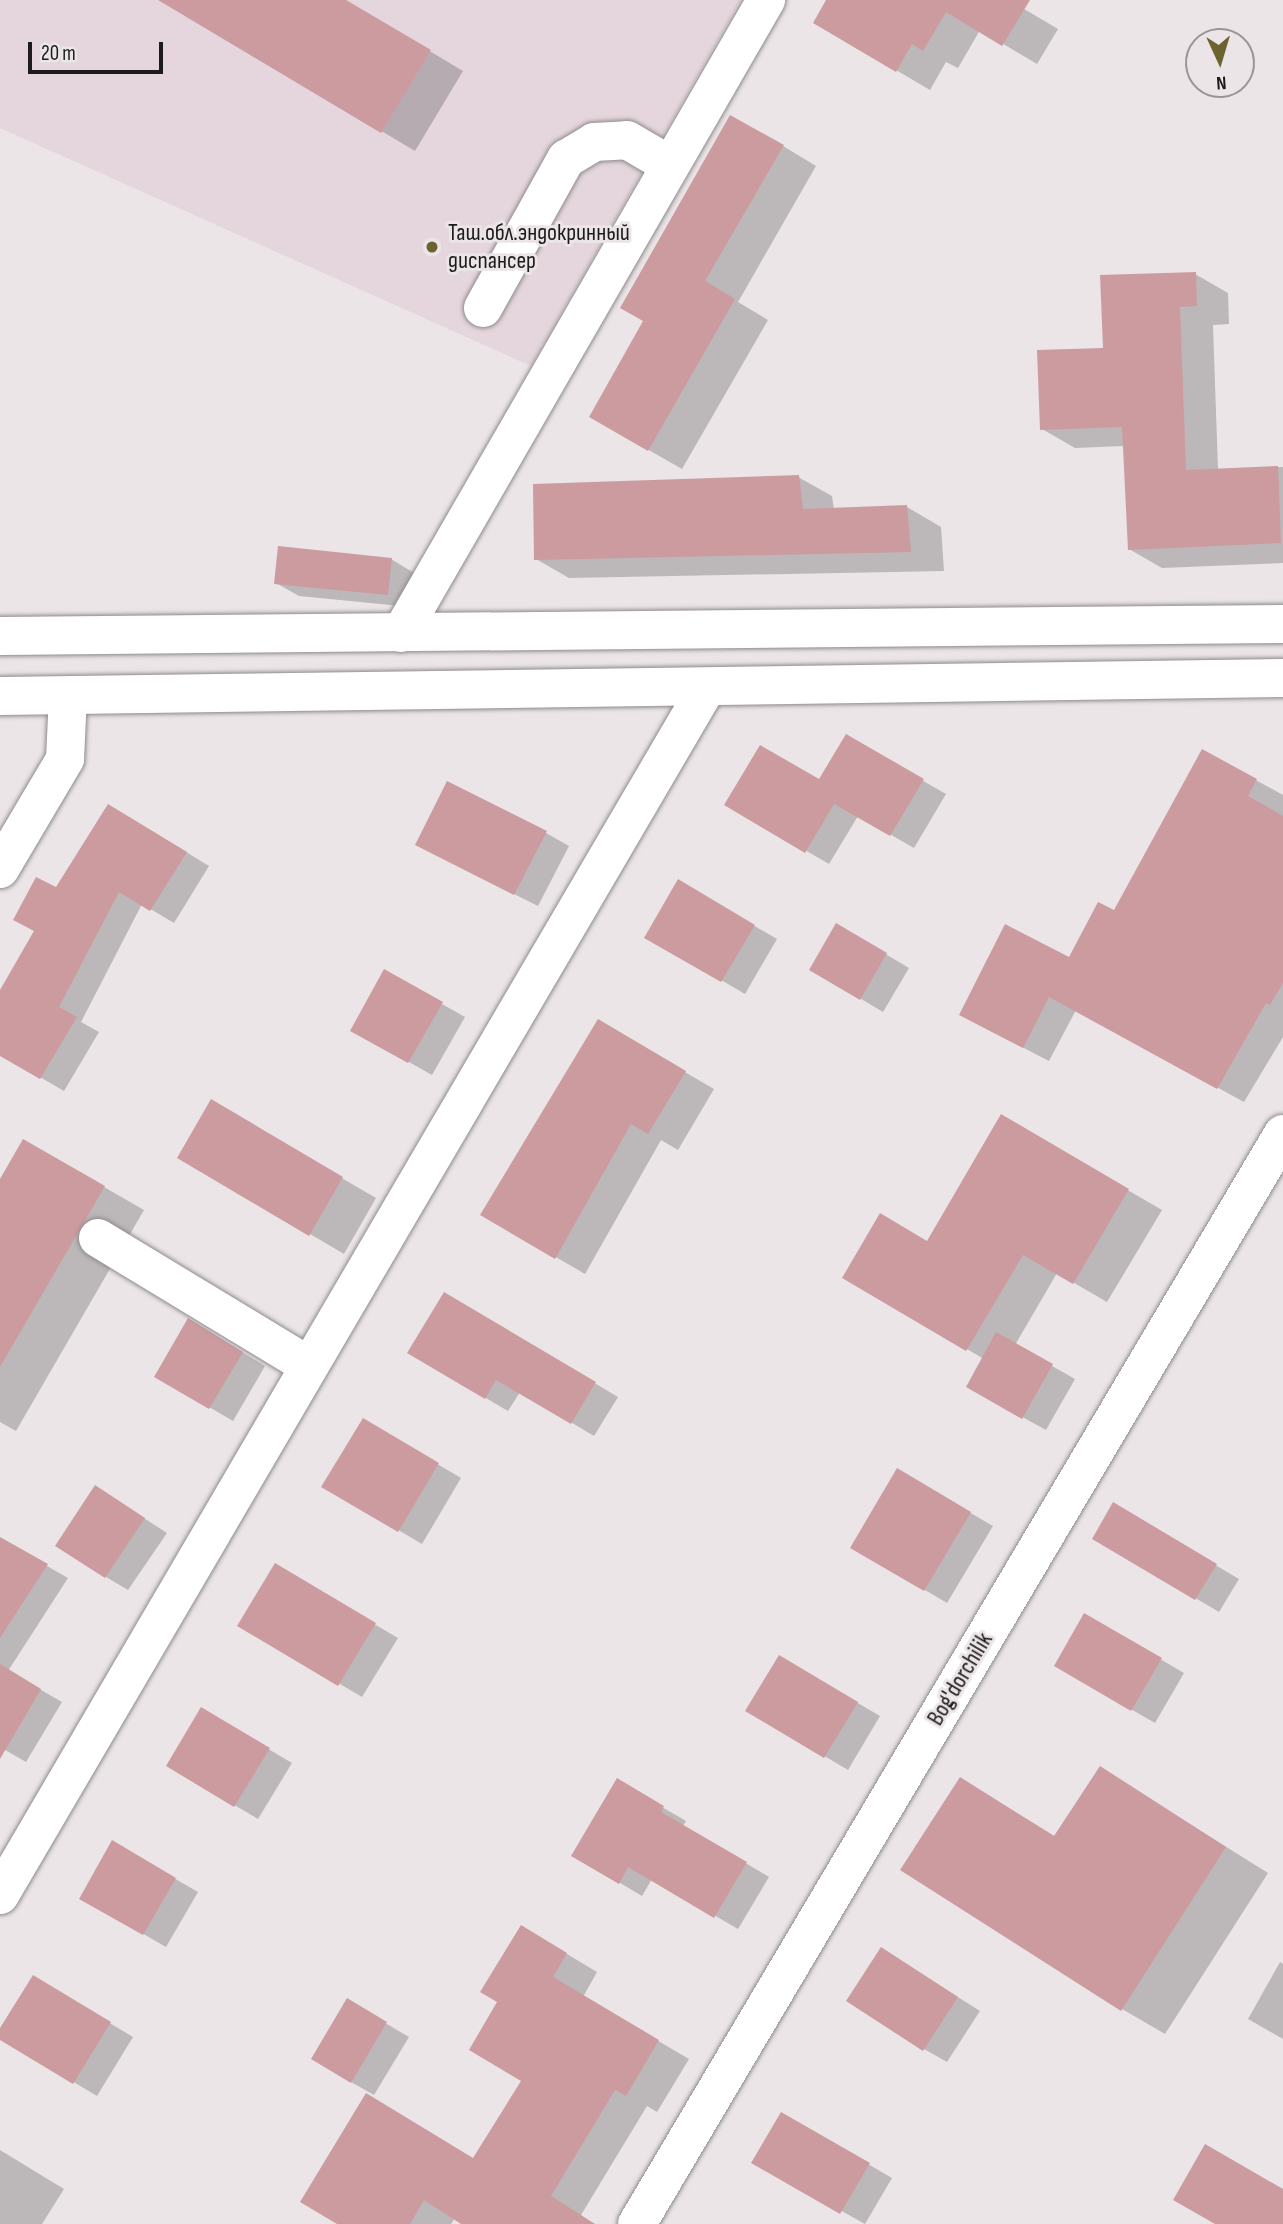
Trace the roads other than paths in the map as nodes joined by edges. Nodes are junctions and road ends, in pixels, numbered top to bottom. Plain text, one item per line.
1 (766, 0) edge
2 (670, 165) junction
3 (483, 308) dead end
4 (1283, 624) edge
5 (401, 633) junction
6 (0, 636) edge
7 (1283, 678) edge
8 (707, 687) junction
9 (0, 696) edge
10 (68, 696) junction
11 (0, 869) edge
12 (1283, 1134) edge
13 (98, 1238) dead end
14 (309, 1366) junction
15 (0, 1895) edge
16 (637, 2224) edge

1 - 2 street
2 - 3 street
2 - 5 street
4 - 5 street
5 - 6 street
7 - 8 street
8 - 10 street
8 - 14 street
9 - 10 street
10 - 11 street
12 - 16 street, Bog'dorchilik
13 - 14 street
14 - 15 street

